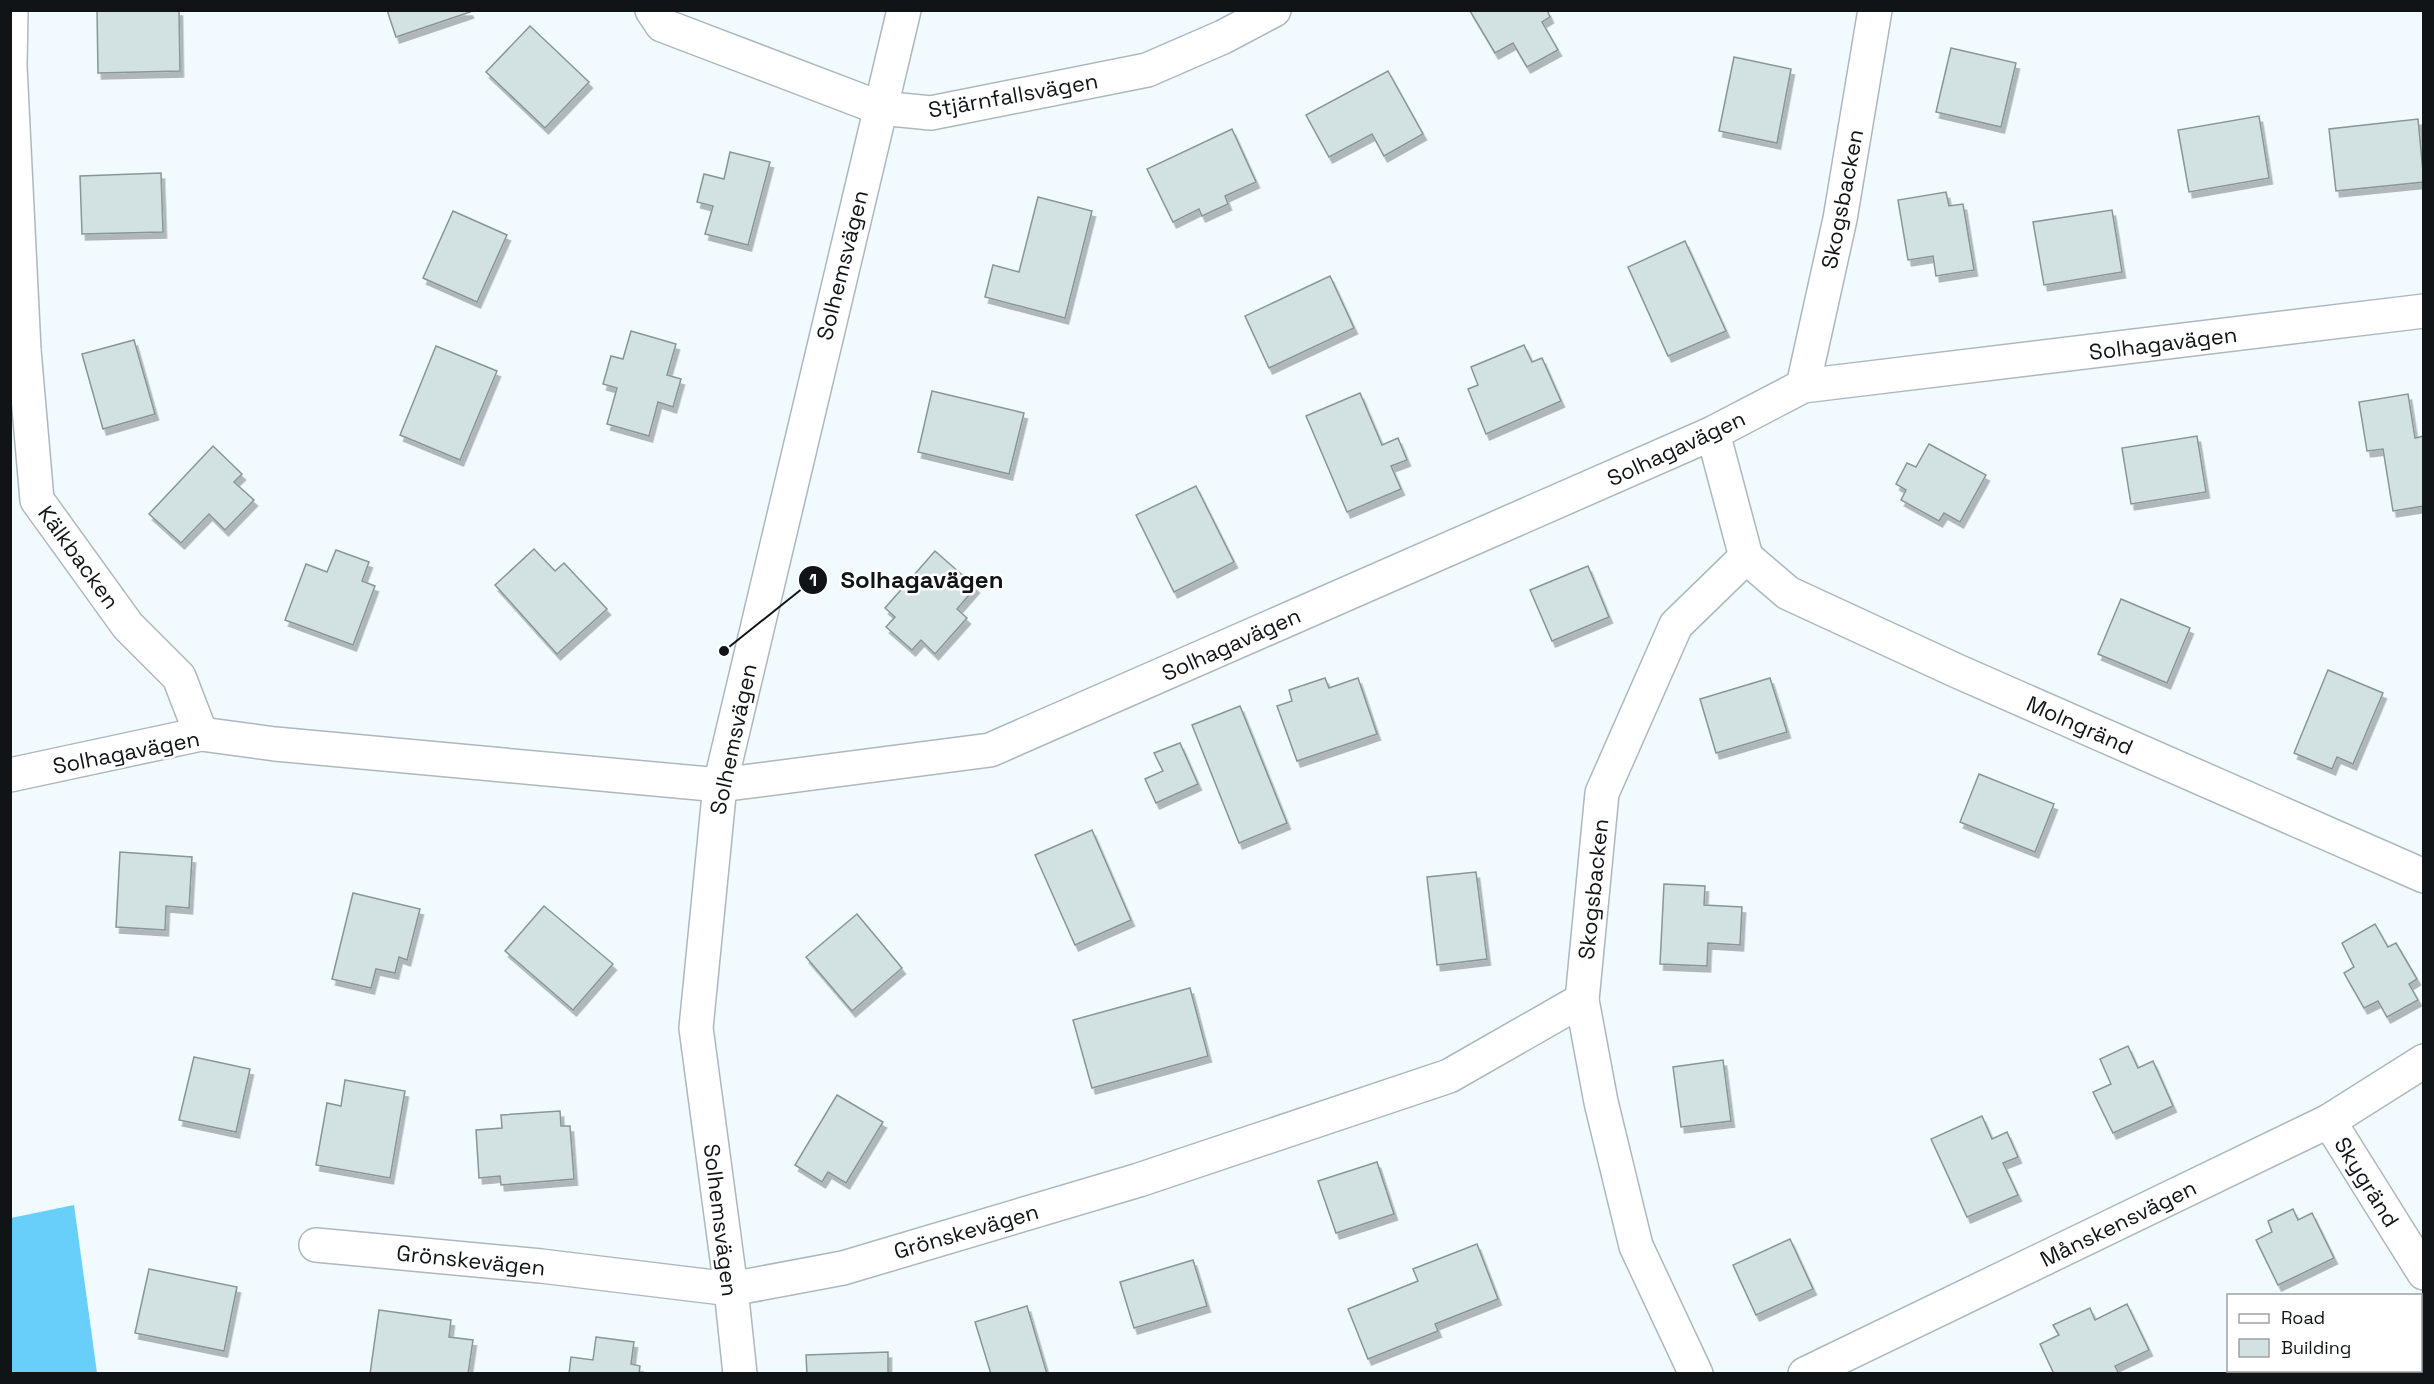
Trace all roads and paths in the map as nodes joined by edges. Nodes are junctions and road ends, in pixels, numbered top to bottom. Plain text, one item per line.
1 (11, 10) edge
2 (652, 10) edge
3 (904, 10) edge
4 (1274, 10) edge
5 (1875, 10) edge
6 (880, 108) junction
7 (2424, 311) edge
8 (1803, 386) junction
9 (1713, 433) junction
10 (1746, 557) junction
11 (201, 734) junction
12 (10, 775) edge
13 (720, 785) junction
14 (2424, 876) edge
15 (1582, 1000) junction
16 (2424, 1061) edge
17 (2330, 1121) junction
18 (316, 1245) dead end
19 (2424, 1273) edge
20 (731, 1289) junction
21 (740, 1374) edge
22 (1696, 1374) edge
23 (1805, 1374) edge

1 - 11 street, Kälkbacken
2 - 6 street, Stjärnfallsvägen
3 - 6 street, Solhemsvägen
4 - 6 street, Stjärnfallsvägen
5 - 8 street, Skogsbacken
6 - 13 street, Solhemsvägen
7 - 8 street, Solhagavägen
8 - 9 street, Solhagavägen
9 - 10 street
9 - 13 street, Solhagavägen
10 - 14 street, Molngränd
10 - 15 street, Skogsbacken
11 - 12 street, Solhagavägen
11 - 13 street, Solhagavägen
13 - 20 street, Solhemsvägen
15 - 20 street, Grönskevägen
15 - 22 street, Skogsbacken
16 - 17 street, Månskensvägen
17 - 19 street, Skygränd
17 - 23 street, Månskensvägen
18 - 20 street, Grönskevägen
20 - 21 street, Solhemsvägen

